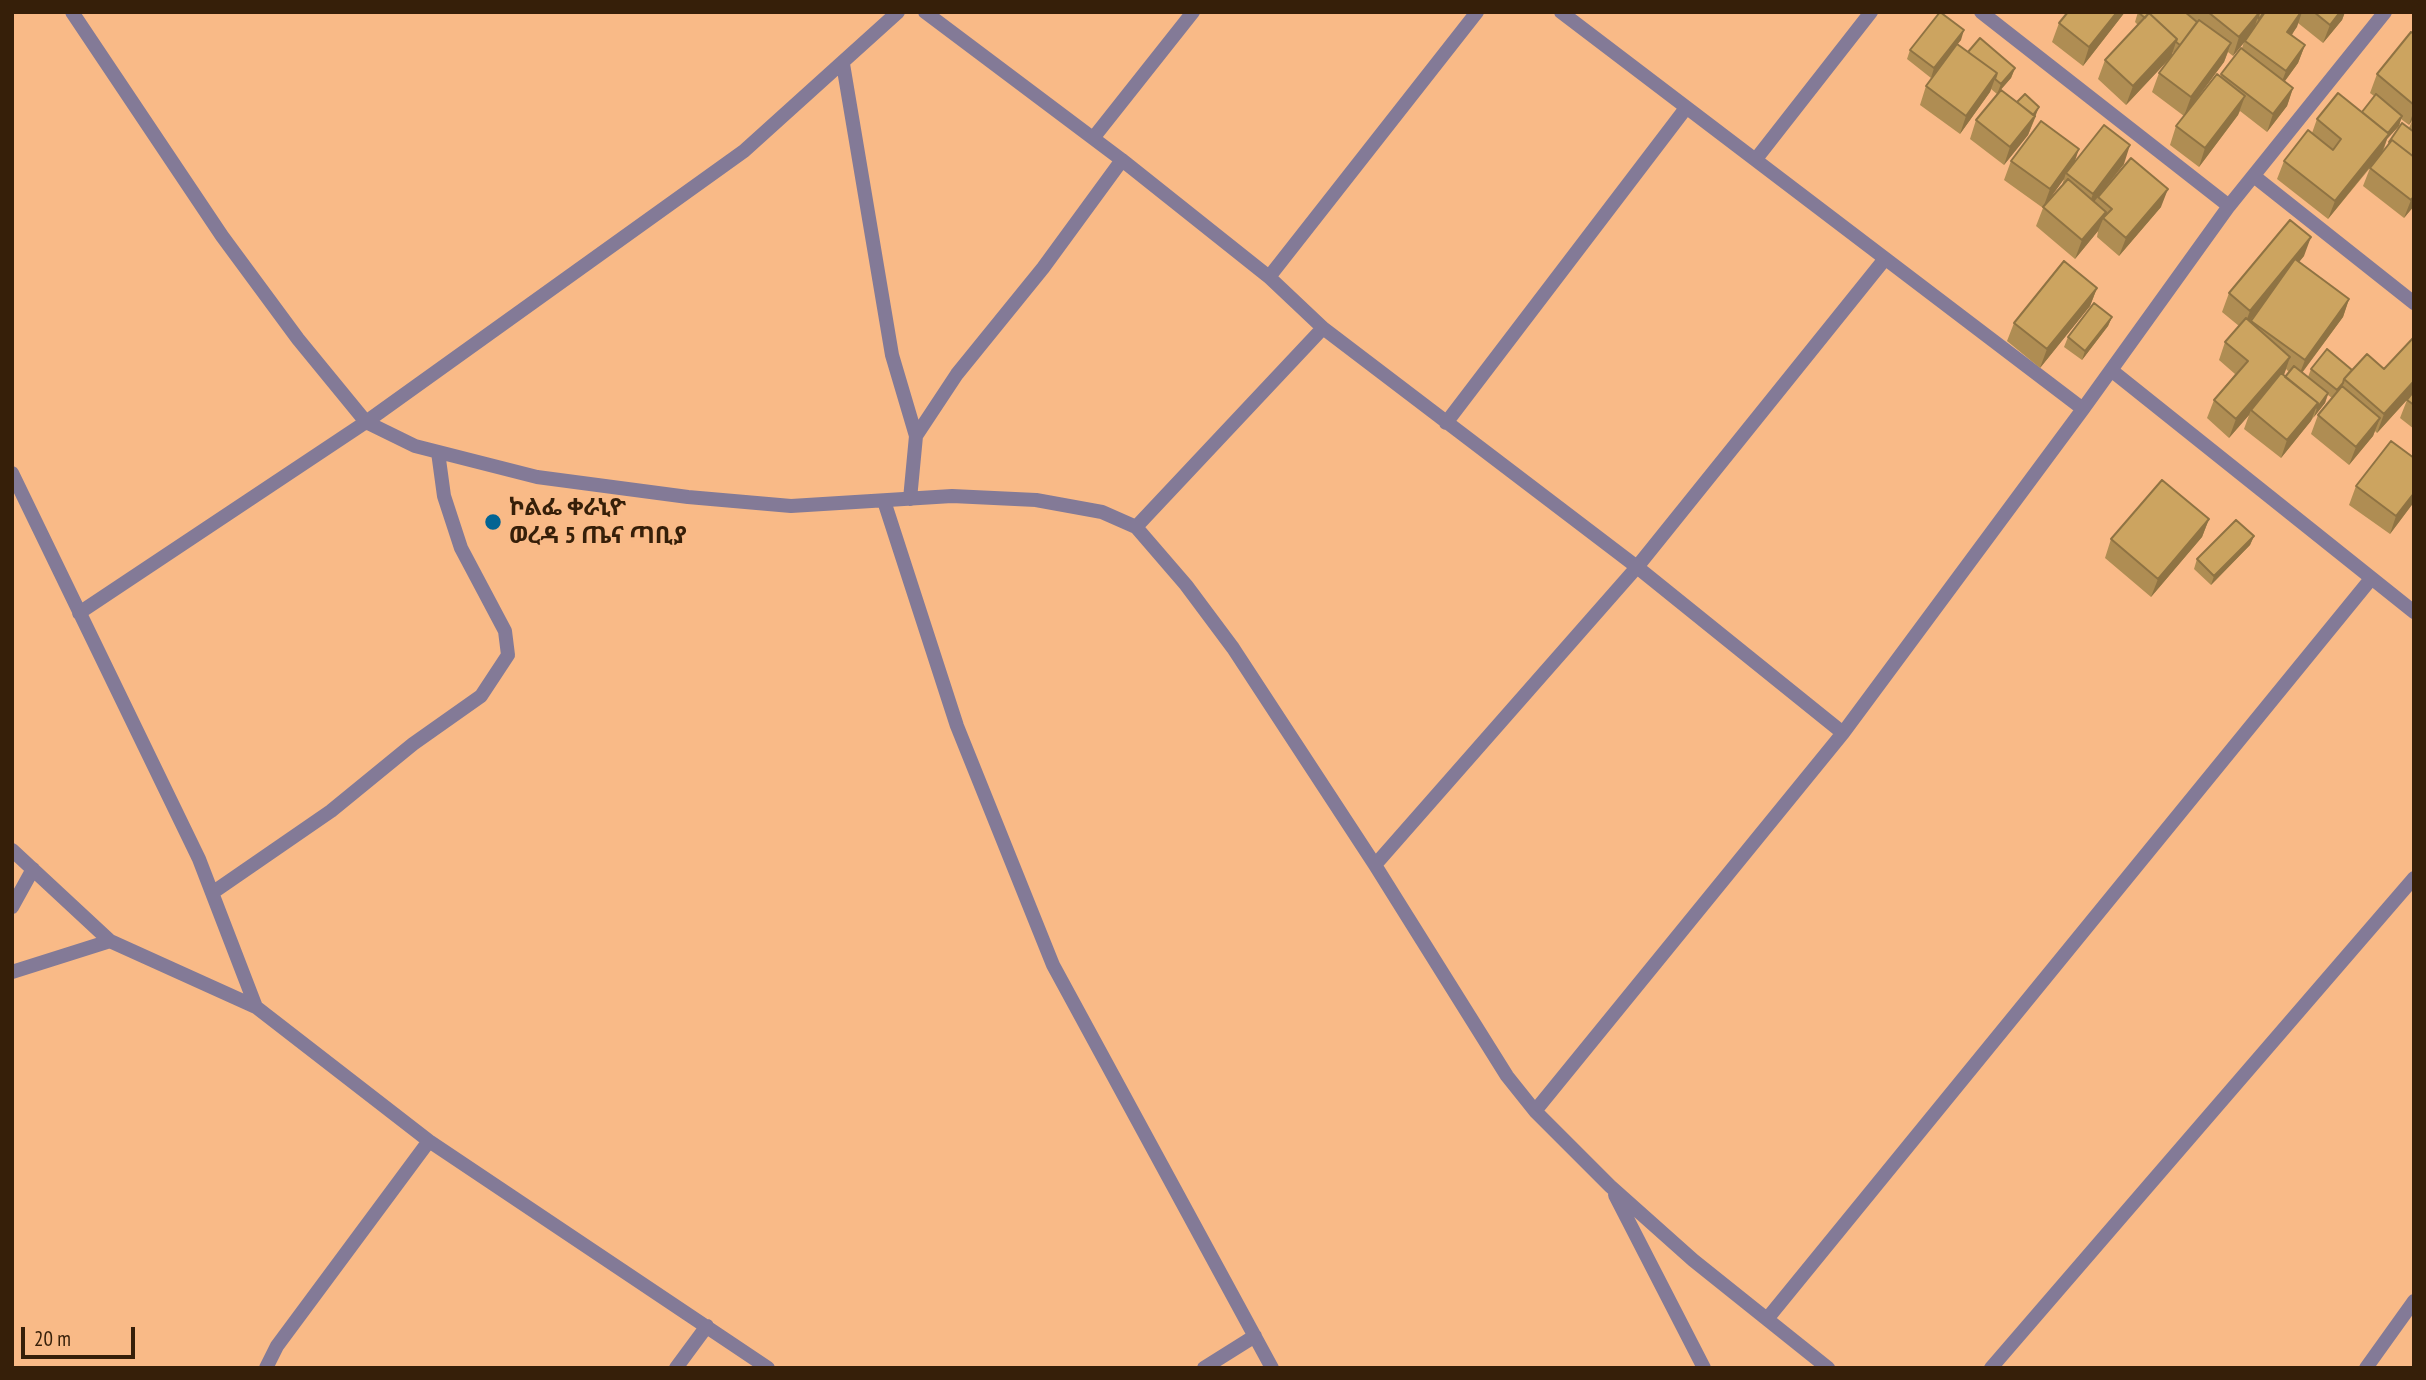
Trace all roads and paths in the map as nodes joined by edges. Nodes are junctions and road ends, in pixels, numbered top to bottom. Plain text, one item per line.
1 (72, 12) edge
2 (898, 12) edge
3 (925, 12) edge
4 (1193, 12) edge
5 (1477, 12) edge
6 (1561, 12) edge
7 (1871, 12) edge
8 (1981, 12) edge
9 (2385, 12) edge
10 (843, 64) junction
11 (1686, 108) junction
12 (1094, 137) junction
13 (1756, 159) junction
14 (1122, 160) junction
15 (2255, 177) junction
16 (2229, 206) junction
17 (1884, 260) junction
18 (1269, 277) junction
19 (2414, 303) edge
20 (1323, 328) junction
21 (2111, 370) junction
22 (2083, 409) junction
23 (366, 422) junction
24 (1446, 423) junction
25 (916, 436) junction
26 (438, 452) junction
27 (12, 473) edge
28 (910, 499) junction
29 (884, 500) junction
30 (1136, 527) junction
31 (1637, 567) junction
32 (2370, 580) junction
33 (79, 612) junction
34 (2414, 612) edge
35 (1843, 733) junction
36 (12, 850) edge
37 (1375, 864) junction
38 (33, 869) junction
39 (2414, 878) edge
40 (212, 892) junction
41 (12, 907) edge
42 (110, 941) junction
43 (12, 972) edge
44 (256, 1007) junction
45 (1535, 1111) junction
46 (429, 1141) junction
47 (1610, 1186) junction
48 (2414, 1301) edge
49 (1767, 1319) junction
50 (707, 1326) junction
51 (1255, 1336) junction
52 (266, 1368) edge
53 (676, 1368) edge
54 (768, 1368) edge
55 (1204, 1368) edge
56 (1272, 1368) edge
57 (1704, 1368) edge
58 (1828, 1368) edge
59 (1991, 1368) edge
60 (2366, 1368) edge

1 - 23 street
2 - 10 street
3 - 12 street
4 - 12 street
5 - 18 street
6 - 11 street
7 - 13 street
8 - 16 street
9 - 15 street
10 - 23 street
10 - 25 street
11 - 13 street
11 - 24 street
12 - 14 street
13 - 17 street
14 - 18 street
14 - 25 street
15 - 16 street
15 - 19 street
16 - 21 street
17 - 22 street
17 - 31 street
18 - 20 street
20 - 24 street
20 - 30 street
21 - 22 street
21 - 32 street
22 - 35 street
23 - 26 street
23 - 33 street
24 - 31 street
25 - 28 street
26 - 29 street
26 - 40 street
27 - 33 street
28 - 29 street
28 - 30 street
29 - 51 street
30 - 37 street
31 - 35 street
31 - 37 street
32 - 34 street
32 - 49 street
33 - 40 street
35 - 45 street
36 - 38 street
37 - 45 street
38 - 41 street
38 - 42 street
39 - 59 street
40 - 44 street
42 - 43 street
42 - 44 street
44 - 46 street
45 - 47 street
46 - 50 street
46 - 52 street
47 - 49 street
47 - 57 street
48 - 60 street
49 - 58 street
50 - 53 street
50 - 54 street
51 - 55 street
51 - 56 street

